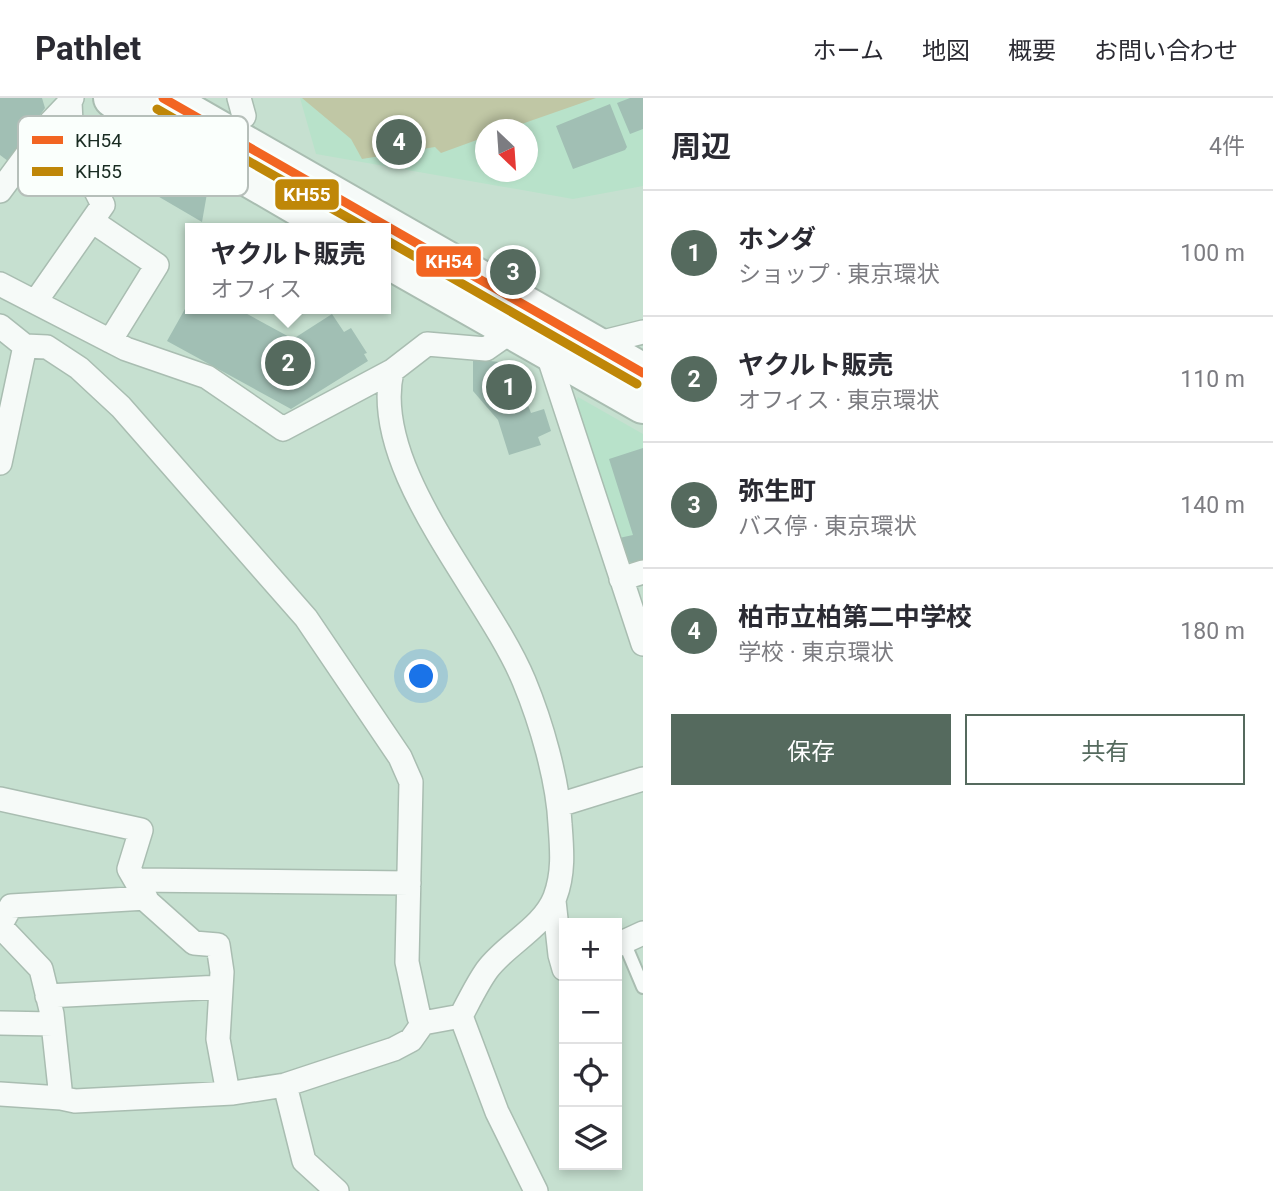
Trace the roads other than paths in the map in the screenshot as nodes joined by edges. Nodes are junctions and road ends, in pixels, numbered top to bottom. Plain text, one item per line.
1 (113, 98) edge
2 (163, 98) edge
3 (71, 100) edge
4 (56, 116) edge
5 (144, 116) edge
6 (195, 116) edge
7 (248, 146) edge
8 (18, 167) edge
9 (248, 177) edge
10 (0, 191) edge
11 (98, 196) edge
12 (92, 221) junction
13 (327, 223) edge
14 (383, 223) edge
15 (391, 228) edge
16 (391, 261) edge
17 (0, 284) edge
18 (36, 301) junction
19 (0, 326) edge
20 (512, 331) junction
21 (643, 332) edge
22 (110, 341) junction
23 (595, 344) junction
24 (25, 346) junction
25 (546, 349) junction
26 (392, 371) junction
27 (643, 373) edge
28 (643, 404) edge
29 (0, 463) edge
30 (632, 576) edge
31 (643, 643) edge
32 (643, 779) edge
33 (0, 799) edge
34 (559, 805) junction
35 (409, 883) junction
36 (141, 889) junction
37 (554, 901) junction
38 (0, 926) edge
39 (559, 935) edge
40 (628, 940) edge
41 (221, 987) junction
42 (643, 987) edge
43 (47, 996) junction
44 (461, 1016) junction
45 (0, 1023) edge
46 (424, 1023) junction
47 (53, 1024) junction
48 (285, 1085) junction
49 (228, 1093) junction
50 (0, 1094) edge
51 (61, 1098) junction
52 (337, 1191) edge
53 (536, 1191) edge

1 - 5 highway
2 - 6 highway
3 - 4 street
7 - 14 highway
8 - 10 street
9 - 13 highway
11 - 12 street
12 - 18 street
12 - 22 street
15 - 23 highway
16 - 20 highway
17 - 18 street
18 - 22 street
19 - 24 street
20 - 25 highway
20 - 26 street
21 - 23 street
22 - 26 street
23 - 27 highway
24 - 29 street
24 - 35 street
25 - 28 highway
25 - 30 street
26 - 34 street
30 - 31 street
32 - 34 street
33 - 36 street
34 - 37 street
35 - 36 street
35 - 46 street
36 - 38 street
36 - 41 street
37 - 39 street
37 - 44 street
38 - 43 street
40 - 42 lane
41 - 43 street
41 - 49 street
43 - 47 street
44 - 46 street
44 - 53 street
45 - 47 street
46 - 48 street
47 - 51 street
48 - 49 street
48 - 52 street
49 - 51 street
50 - 51 street

